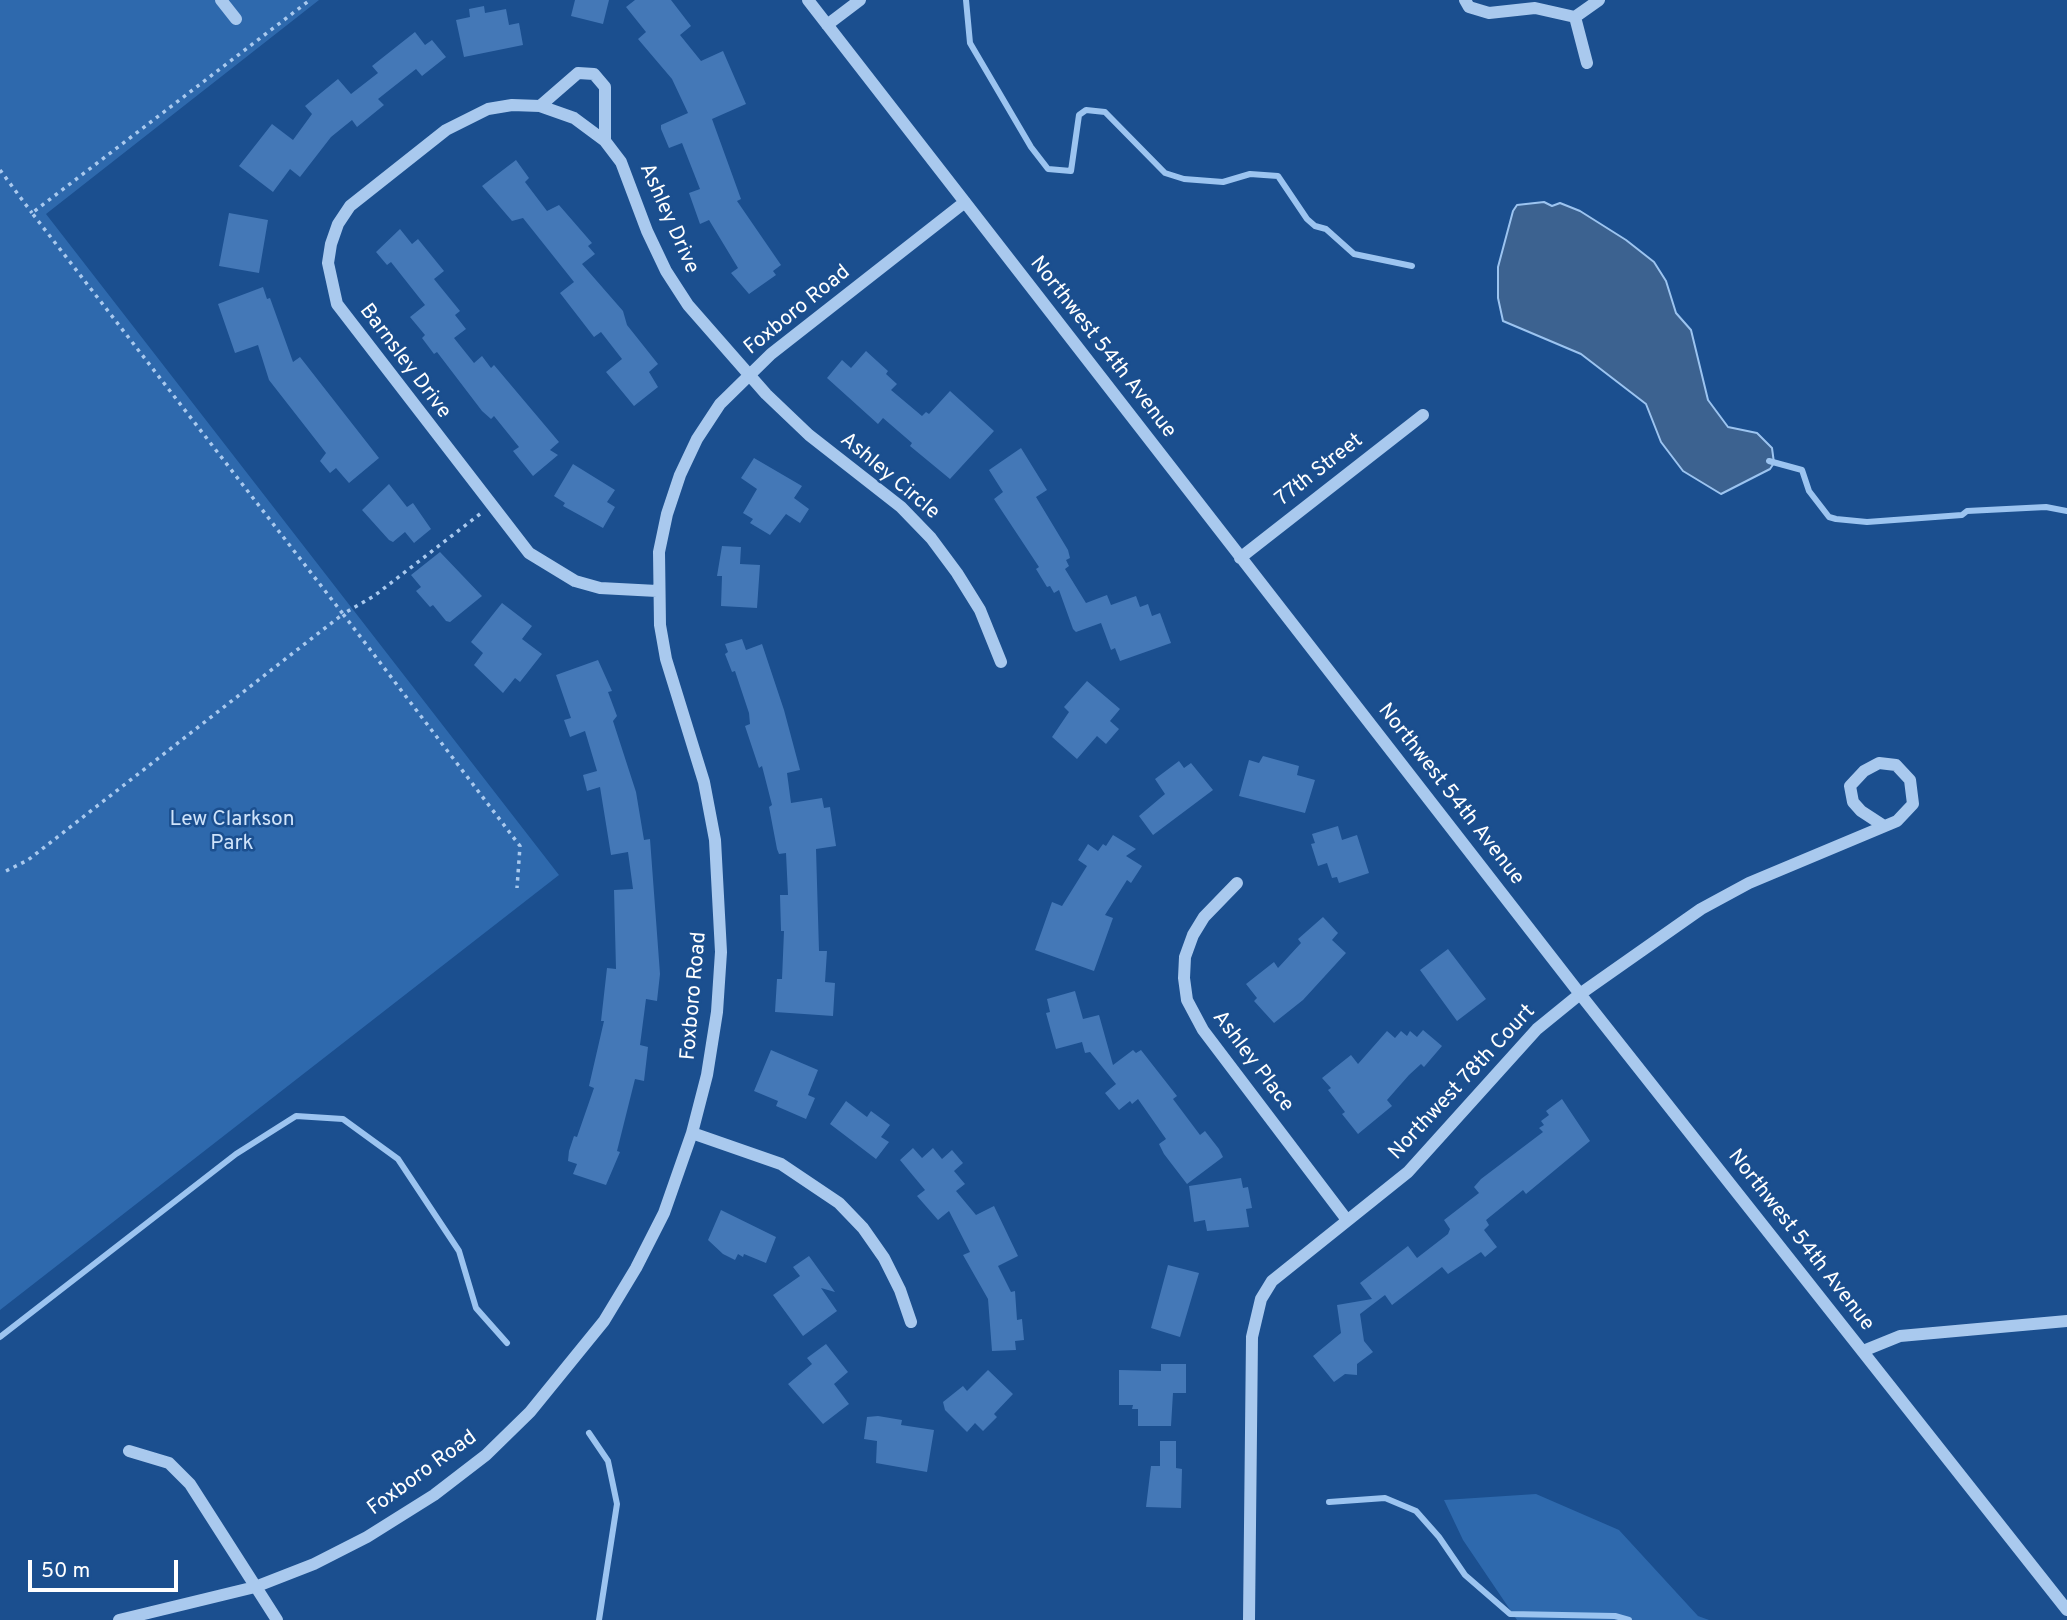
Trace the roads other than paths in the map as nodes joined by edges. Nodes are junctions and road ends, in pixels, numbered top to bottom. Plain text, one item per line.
1 (221, 0) edge
2 (808, 0) edge
3 (860, 0) edge
4 (1465, 0) edge
5 (1599, 0) edge
6 (1575, 17) junction
7 (236, 19) dead end
8 (827, 25) junction
9 (1587, 63) dead end
10 (540, 106) junction
11 (574, 118) joint
12 (605, 141) junction
13 (965, 202) junction
14 (749, 376) junction
15 (1423, 415) dead end
16 (1240, 558) junction
17 (657, 591) junction
18 (1001, 662) dead end
19 (1884, 826) junction
20 (1237, 883) dead end
21 (1580, 994) junction
22 (692, 1133) junction
23 (1347, 1220) junction
24 (2067, 1321) edge
25 (911, 1322) dead end
26 (1863, 1351) junction
27 (130, 1451) dead end
28 (255, 1587) junction
29 (2067, 1610) edge
30 (119, 1620) edge
31 (277, 1620) edge
32 (1249, 1620) edge

1 - 7 street
2 - 8 street, Northwest 54th Avenue
3 - 8 street
4 - 6 street
5 - 6 street
6 - 9 street
8 - 13 street, Northwest 54th Avenue
10 - 11 street, Barnsley Drive
10 - 12 street
10 - 17 street, Barnsley Drive
11 - 12 street, Ashley Drive
12 - 14 street, Ashley Drive
13 - 14 street, Foxboro Road
13 - 16 street, Northwest 54th Avenue
14 - 17 street, Foxboro Road
14 - 18 street, Ashley Circle
15 - 16 street, 77th Street
16 - 21 street, Northwest 54th Avenue
17 - 22 street, Foxboro Road
19 - 19 street, Northwest 78th Court
19 - 21 street, Northwest 78th Court
20 - 23 street, Ashley Place
21 - 23 street, Northwest 78th Court
21 - 26 street, Northwest 54th Avenue
22 - 25 street
22 - 28 street, Foxboro Road
23 - 32 street, Northwest 78th Court
24 - 26 street
26 - 29 street, Northwest 54th Avenue
27 - 28 street
28 - 30 street, Foxboro Road
28 - 31 street

